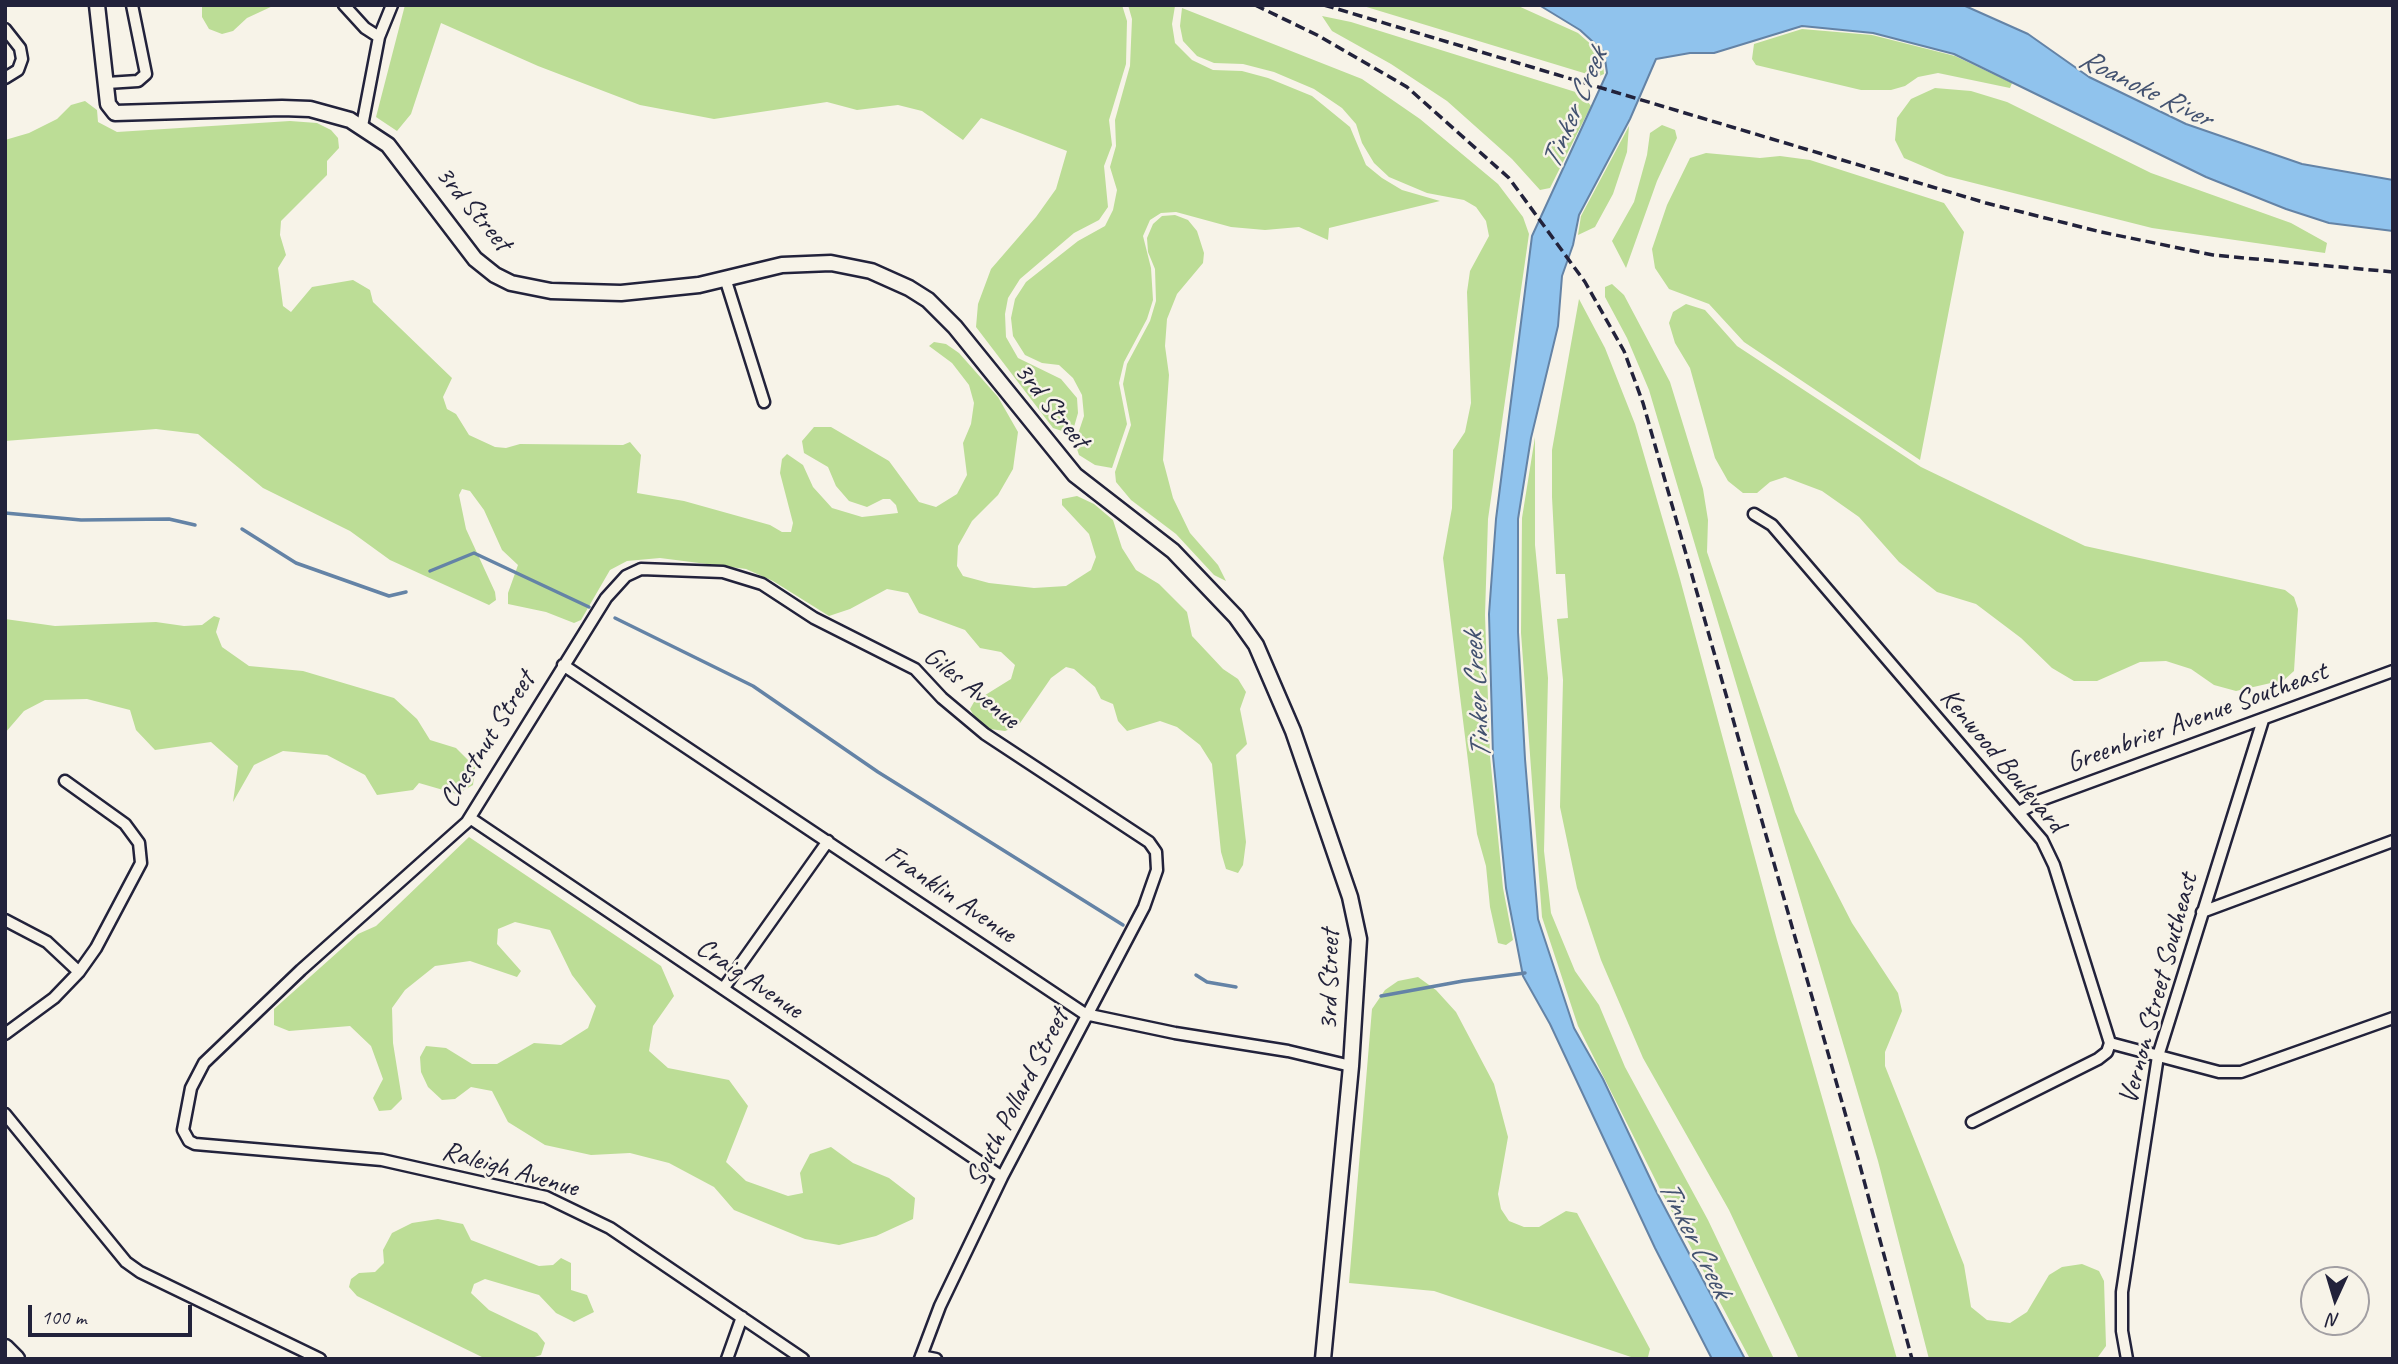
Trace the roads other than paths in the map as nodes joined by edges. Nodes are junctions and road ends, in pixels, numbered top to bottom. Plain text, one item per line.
1 (97, 5) edge
2 (132, 5) edge
3 (344, 5) edge
4 (392, 5) edge
5 (5, 29) edge
6 (379, 37) junction
7 (5, 78) edge
8 (107, 83) junction
9 (362, 126) junction
10 (725, 278) junction
11 (764, 402) dead end
12 (1754, 514) dead end
13 (776, 594) joint
14 (562, 665) junction
15 (2393, 671) edge
16 (2263, 720) junction
17 (65, 781) dead end
18 (2019, 811) junction
19 (470, 818) junction
20 (828, 841) junction
21 (2393, 841) edge
22 (1157, 859) joint
23 (2202, 912) junction
24 (5, 920) edge
25 (79, 972) junction
26 (723, 989) junction
27 (1086, 1014) junction
28 (2393, 1018) edge
29 (5, 1034) edge
30 (2110, 1043) junction
31 (2158, 1056) junction
32 (1351, 1066) junction
33 (5, 1114) edge
34 (185, 1118) joint
35 (1972, 1122) dead end
36 (1002, 1177) junction
37 (742, 1317) junction
38 (5, 1348) edge
39 (920, 1357) edge
40 (16, 1359) edge
41 (320, 1359) edge
42 (727, 1359) edge
43 (803, 1359) edge
44 (936, 1359) edge
45 (1323, 1359) edge
46 (2126, 1359) edge

1 - 8 street
2 - 8 street
3 - 6 street
4 - 6 street
5 - 7 street
6 - 9 street
8 - 9 street, 3rd Street
9 - 10 street, 3rd Street
10 - 11 street
10 - 32 street, 3rd Street
12 - 18 street, Kenwood Boulevard
13 - 14 street, Chestnut Street
13 - 22 street, Giles Avenue
14 - 19 street, Chestnut Street
14 - 20 street, Franklin Avenue
15 - 16 street, Greenbrier Avenue Southeast
16 - 18 street, Greenbrier Avenue Southeast
16 - 23 street, Vernon Street Southeast
17 - 25 street
18 - 30 street, Kenwood Boulevard
19 - 26 street, Craig Avenue
19 - 34 street, Chestnut Street
20 - 26 street
20 - 27 street, Franklin Avenue
21 - 23 street
22 - 27 street, South Pollard Street
23 - 31 street, Vernon Street Southeast
24 - 25 street
25 - 29 street
26 - 36 street, Craig Avenue
27 - 32 street, Franklin Avenue
27 - 36 street, South Pollard Street
28 - 31 street
30 - 31 street
30 - 35 street
31 - 46 street, Vernon Street Southeast
32 - 45 street, 3rd Street
33 - 41 street
34 - 37 street, Raleigh Avenue
36 - 39 street, South Pollard Street
37 - 42 street
37 - 43 street, Raleigh Avenue
38 - 40 main road
39 - 44 street

